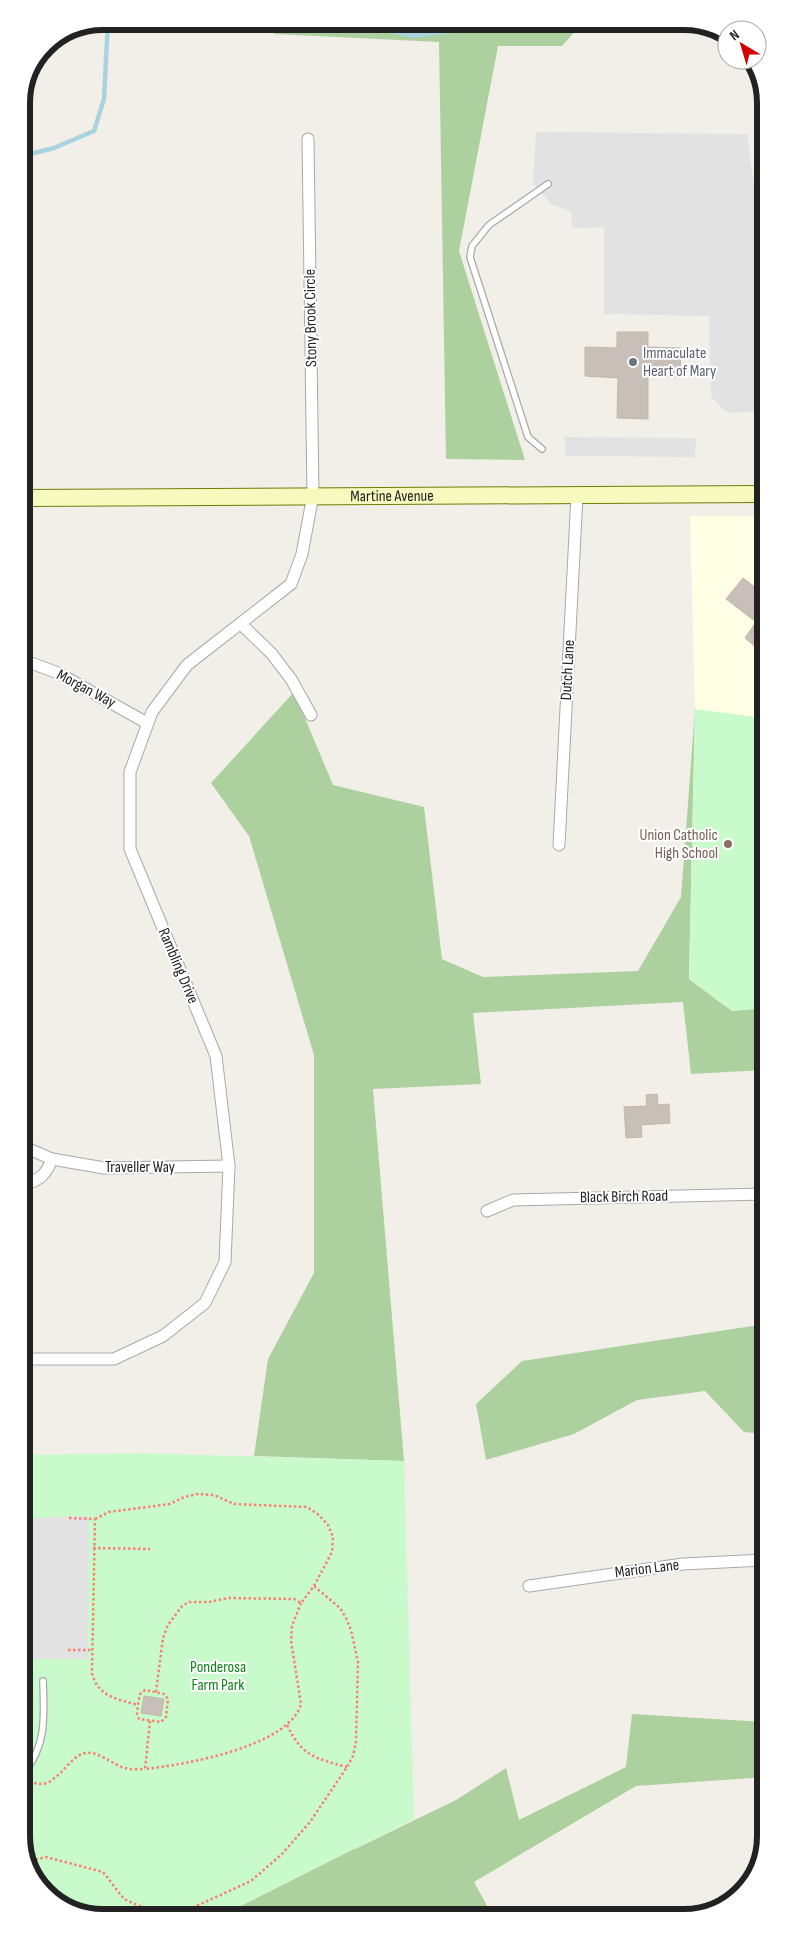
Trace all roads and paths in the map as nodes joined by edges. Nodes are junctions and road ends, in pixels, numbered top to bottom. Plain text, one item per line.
1 (308, 139) dead end
2 (548, 184) dead end
3 (542, 449) dead end
4 (757, 494) edge
5 (577, 495) junction
6 (313, 497) junction
7 (30, 498) edge
8 (241, 624) junction
9 (30, 663) edge
10 (311, 715) dead end
11 (147, 723) junction
12 (559, 845) dead end
13 (30, 1150) edge
14 (52, 1159) junction
15 (229, 1166) junction
16 (30, 1182) edge
17 (757, 1194) edge
18 (486, 1211) dead end
19 (30, 1359) edge
20 (70, 1518) dead end
21 (95, 1519) junction
22 (93, 1548) junction
23 (150, 1549) dead end
24 (757, 1560) edge
25 (314, 1586) junction
26 (529, 1586) dead end
27 (301, 1603) junction
28 (68, 1650) dead end
29 (93, 1650) junction
30 (42, 1682) dead end
31 (156, 1692) junction
32 (138, 1705) junction
33 (150, 1720) junction
34 (287, 1724) junction
35 (30, 1764) edge
36 (346, 1767) junction
37 (145, 1769) junction
38 (30, 1780) edge
39 (34, 1860) edge
40 (146, 1909) edge
41 (186, 1909) edge

1 - 6 street, Stony Brook Circle
2 - 3 lane
4 - 5 main road, Martine Avenue
5 - 6 main road, Martine Avenue
5 - 12 street, Dutch Lane
6 - 7 main road, Martine Avenue
6 - 8 street, Rambling Drive
8 - 10 street
8 - 11 street, Rambling Drive
9 - 11 street, Morgan Way
11 - 15 street, Rambling Drive
13 - 14 street, Traveller Way
14 - 15 street, Traveller Way
14 - 16 street
15 - 19 street, Rambling Drive
17 - 18 street, Black Birch Road
20 - 21 path
21 - 22 path
21 - 25 path
22 - 23 path
22 - 29 path
24 - 26 street, Marion Lane
25 - 27 path
25 - 36 path
27 - 31 path
27 - 34 path
28 - 29 path
29 - 32 path
30 - 35 lane
31 - 32 path
31 - 33 path
32 - 33 path
33 - 37 path
34 - 36 path
34 - 37 path
36 - 41 path
37 - 38 path
39 - 40 path

